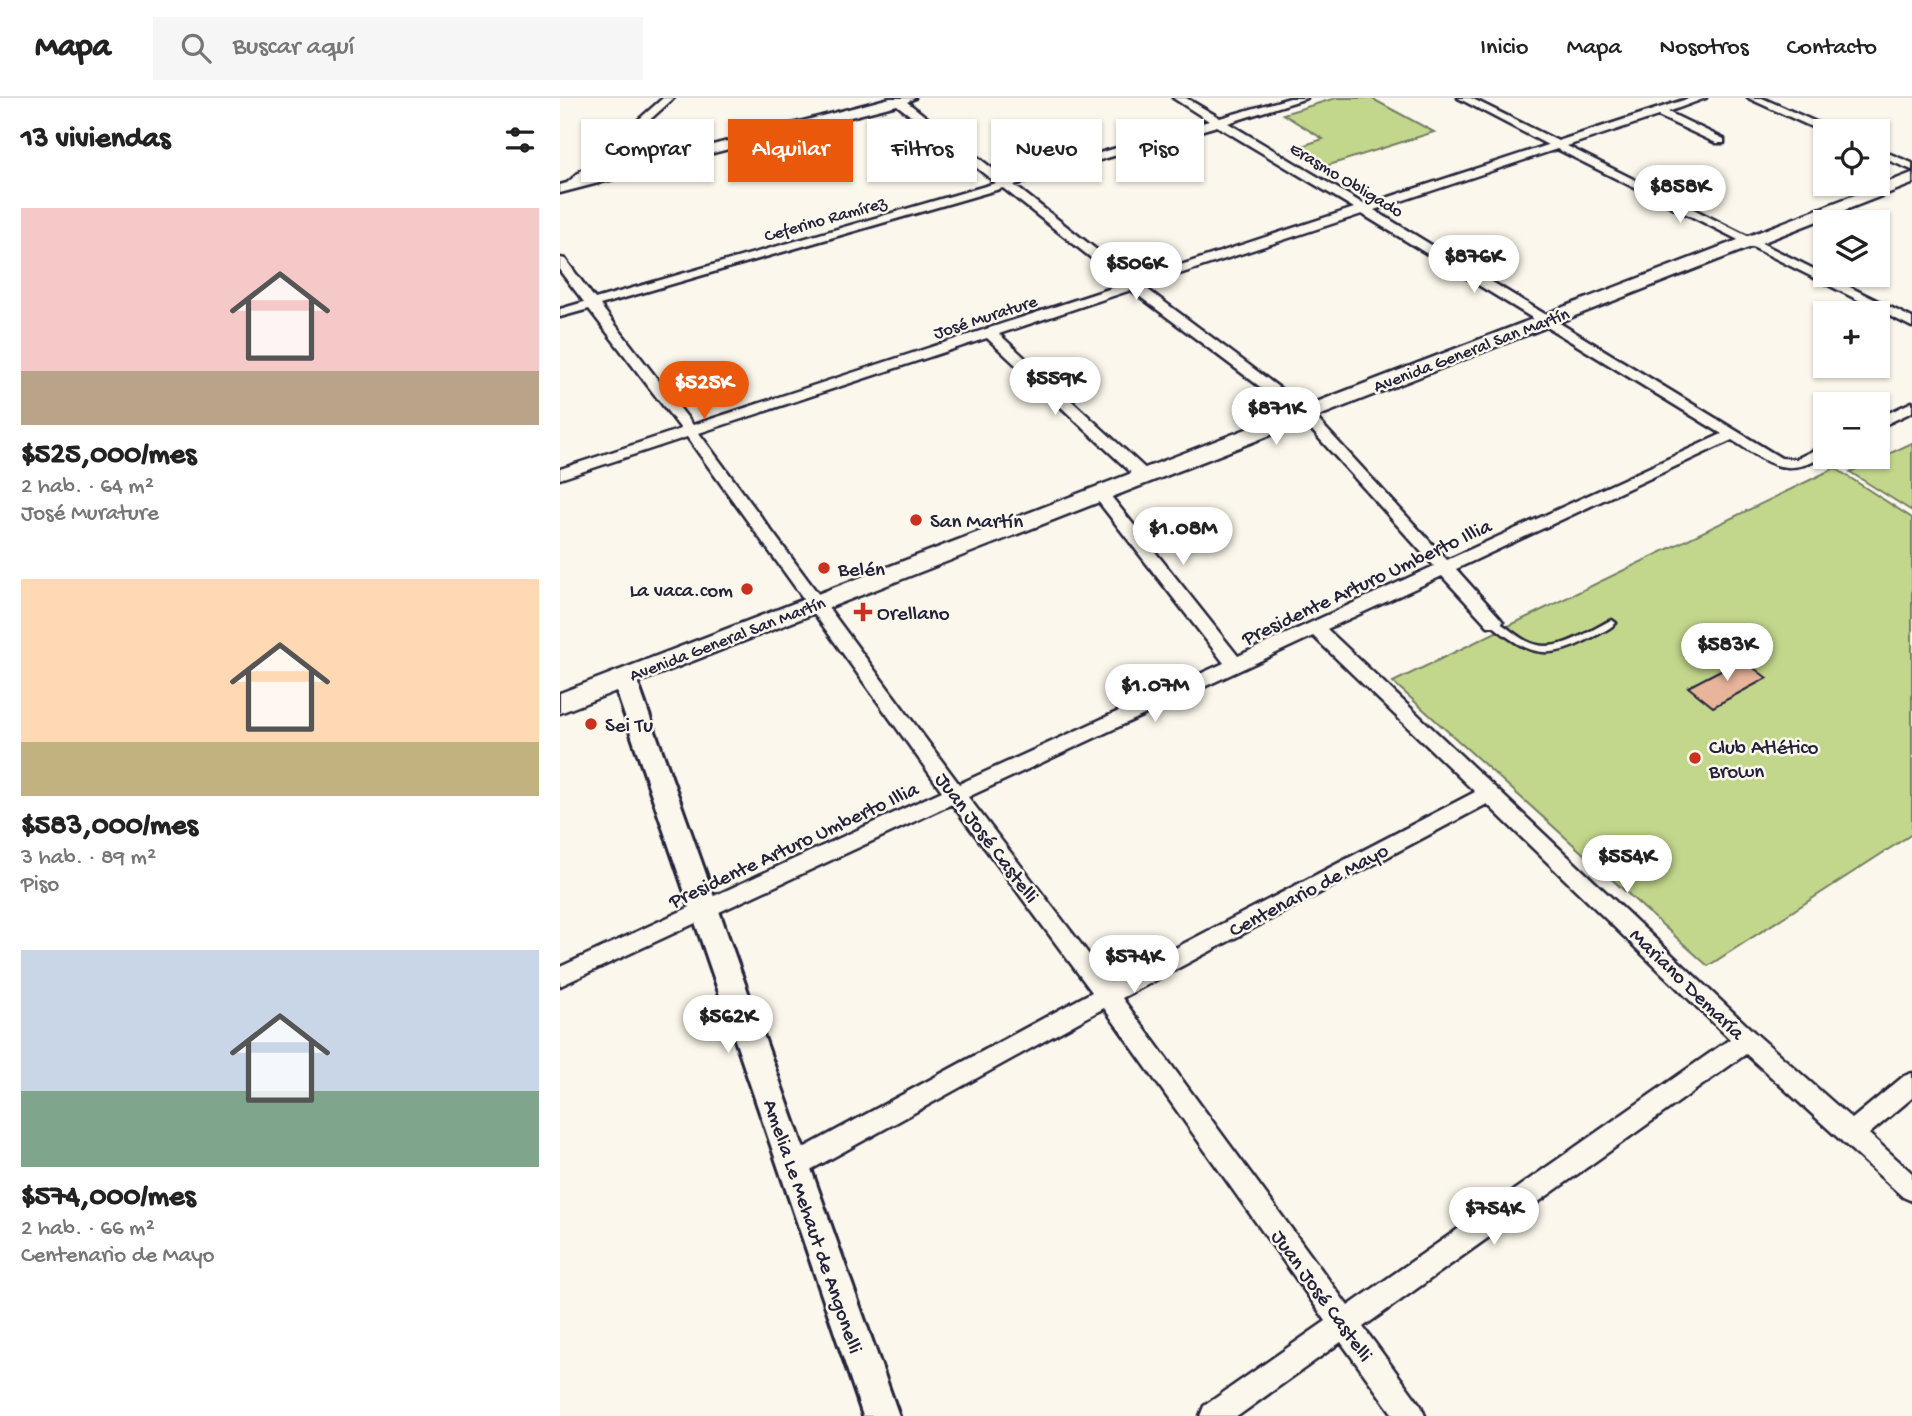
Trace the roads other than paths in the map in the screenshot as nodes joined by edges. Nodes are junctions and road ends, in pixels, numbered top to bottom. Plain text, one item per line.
1 (669, 98) edge
2 (1178, 98) edge
3 (1302, 98) edge
4 (1463, 98) edge
5 (1701, 98) edge
6 (1753, 98) edge
7 (902, 99) edge
8 (1660, 112) junction
9 (831, 119) edge
10 (1218, 122) junction
11 (1813, 124) edge
12 (1720, 141) dead end
13 (1558, 145) junction
14 (728, 146) edge
15 (1890, 157) edge
16 (1912, 167) edge
17 (1912, 178) edge
18 (1007, 183) junction
19 (564, 188) edge
20 (1364, 210) junction
21 (1752, 242) junction
22 (560, 262) edge
23 (1133, 285) junction
24 (592, 304) junction
25 (560, 313) edge
26 (1547, 319) junction
27 (1912, 323) edge
28 (990, 333) junction
29 (1912, 406) edge
30 (1304, 413) junction
31 (1890, 418) edge
32 (690, 431) junction
33 (1732, 435) junction
34 (1813, 456) edge
35 (560, 474) edge
36 (1144, 476) junction
37 (1100, 493) junction
38 (1445, 570) junction
39 (817, 603) junction
40 (1494, 622) joint
41 (1612, 623) dead end
42 (1316, 629) junction
43 (1236, 666) junction
44 (624, 678) junction
45 (560, 703) edge
46 (1490, 793) junction
47 (955, 794) junction
48 (704, 910) junction
49 (560, 977) edge
50 (1107, 995) junction
51 (1747, 1040) junction
52 (1912, 1083) edge
53 (1853, 1133) junction
54 (794, 1166) junction
55 (1912, 1189) edge
56 (1345, 1325) junction
57 (881, 1416) edge
58 (1214, 1416) edge
59 (1411, 1416) edge

1 - 19 street
2 - 10 street, Erasmo Obligado
3 - 10 street, Ceferino Ramírez
4 - 13 street
5 - 8 street, José Murature
6 - 11 street
7 - 9 street
7 - 18 street
8 - 12 street
8 - 13 street, José Murature
10 - 18 street, Ceferino Ramírez
10 - 20 street, Erasmo Obligado
13 - 20 street, José Murature
13 - 21 street
14 - 19 street
15 - 16 street
17 - 21 main road, Avenida General San Martín
18 - 23 street
18 - 24 street, Ceferino Ramírez
20 - 23 street, José Murature
20 - 26 street, Erasmo Obligado
21 - 26 main road, Avenida General San Martín
21 - 27 street
22 - 24 street, Juan José Castelli
23 - 28 street, José Murature
23 - 30 street
24 - 25 street, Ceferino Ramírez
24 - 32 street, Juan José Castelli
26 - 30 main road, Avenida General San Martín
26 - 33 street, Erasmo Obligado
28 - 32 street, José Murature
28 - 36 street
29 - 31 street
30 - 36 main road, Avenida General San Martín
30 - 38 street
32 - 35 street, José Murature
32 - 39 street, Juan José Castelli
33 - 34 street, Erasmo Obligado
33 - 38 street, Presidente Arturo Umberto Illia
36 - 37 main road, Avenida General San Martín
37 - 39 main road, Avenida General San Martín
37 - 43 street
38 - 40 street
38 - 42 street, Presidente Arturo Umberto Illia
39 - 44 main road, Avenida General San Martín
39 - 47 street, Juan José Castelli
40 - 41 lane
42 - 43 street, Presidente Arturo Umberto Illia
42 - 46 street, Mariano Demaría
43 - 47 street, Presidente Arturo Umberto Illia
44 - 45 main road, Avenida General San Martín
44 - 48 street, Amelia Le Mehaut de Angonelli
46 - 50 street, Centenario de Mayo
46 - 51 street, Mariano Demaría
47 - 48 street, Presidente Arturo Umberto Illia
47 - 50 street, Juan José Castelli
48 - 49 street, Presidente Arturo Umberto Illia
48 - 54 street, Amelia Le Mehaut de Angonelli
50 - 54 street, Centenario de Mayo
50 - 56 street, Juan José Castelli
51 - 53 street, Mariano Demaría
51 - 56 street
52 - 53 street
53 - 55 street, Mariano Demaría
54 - 57 street, Amelia Le Mehaut de Angonelli
56 - 58 street
56 - 59 street, Juan José Castelli

